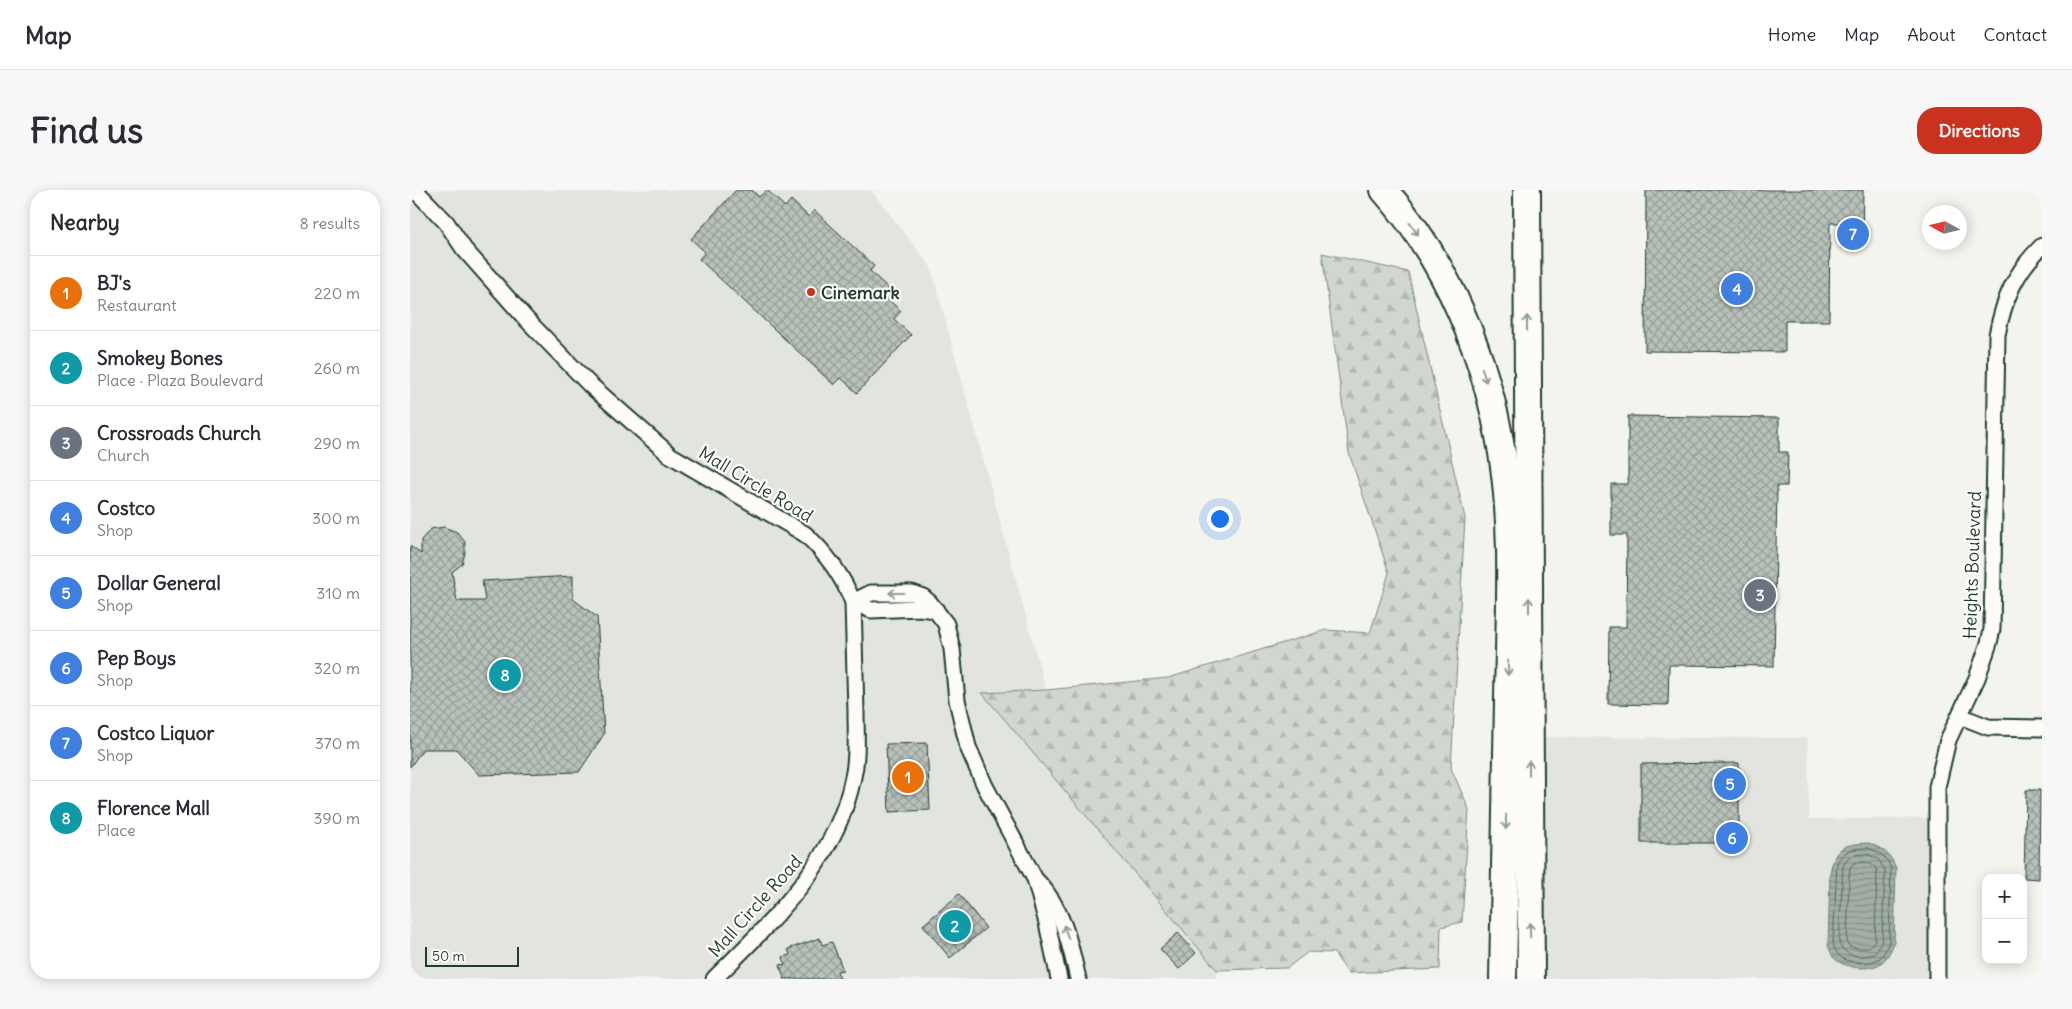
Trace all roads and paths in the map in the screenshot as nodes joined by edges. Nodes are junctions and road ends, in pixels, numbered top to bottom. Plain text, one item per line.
1 (415, 190) edge
2 (1384, 190) edge
3 (1527, 190) edge
4 (1541, 190) edge
5 (2042, 246) edge
6 (1527, 251) junction
7 (853, 602) junction
8 (1960, 716) junction
9 (2042, 728) edge
10 (1035, 879) junction
11 (714, 979) edge
12 (1060, 979) edge
13 (1078, 979) edge
14 (1503, 979) edge
15 (1531, 979) edge
16 (1938, 979) edge

1 - 7 street, Mall Circle Road
2 -> 14 highway
3 - 6 highway
4 - 6 highway
5 - 8 street, Heights Boulevard
15 -> 6 highway
7 - 10 street
7 - 11 street, Mall Circle Road
8 - 9 street
8 - 16 street, Heights Boulevard
10 - 12 street
13 -> 10 street

